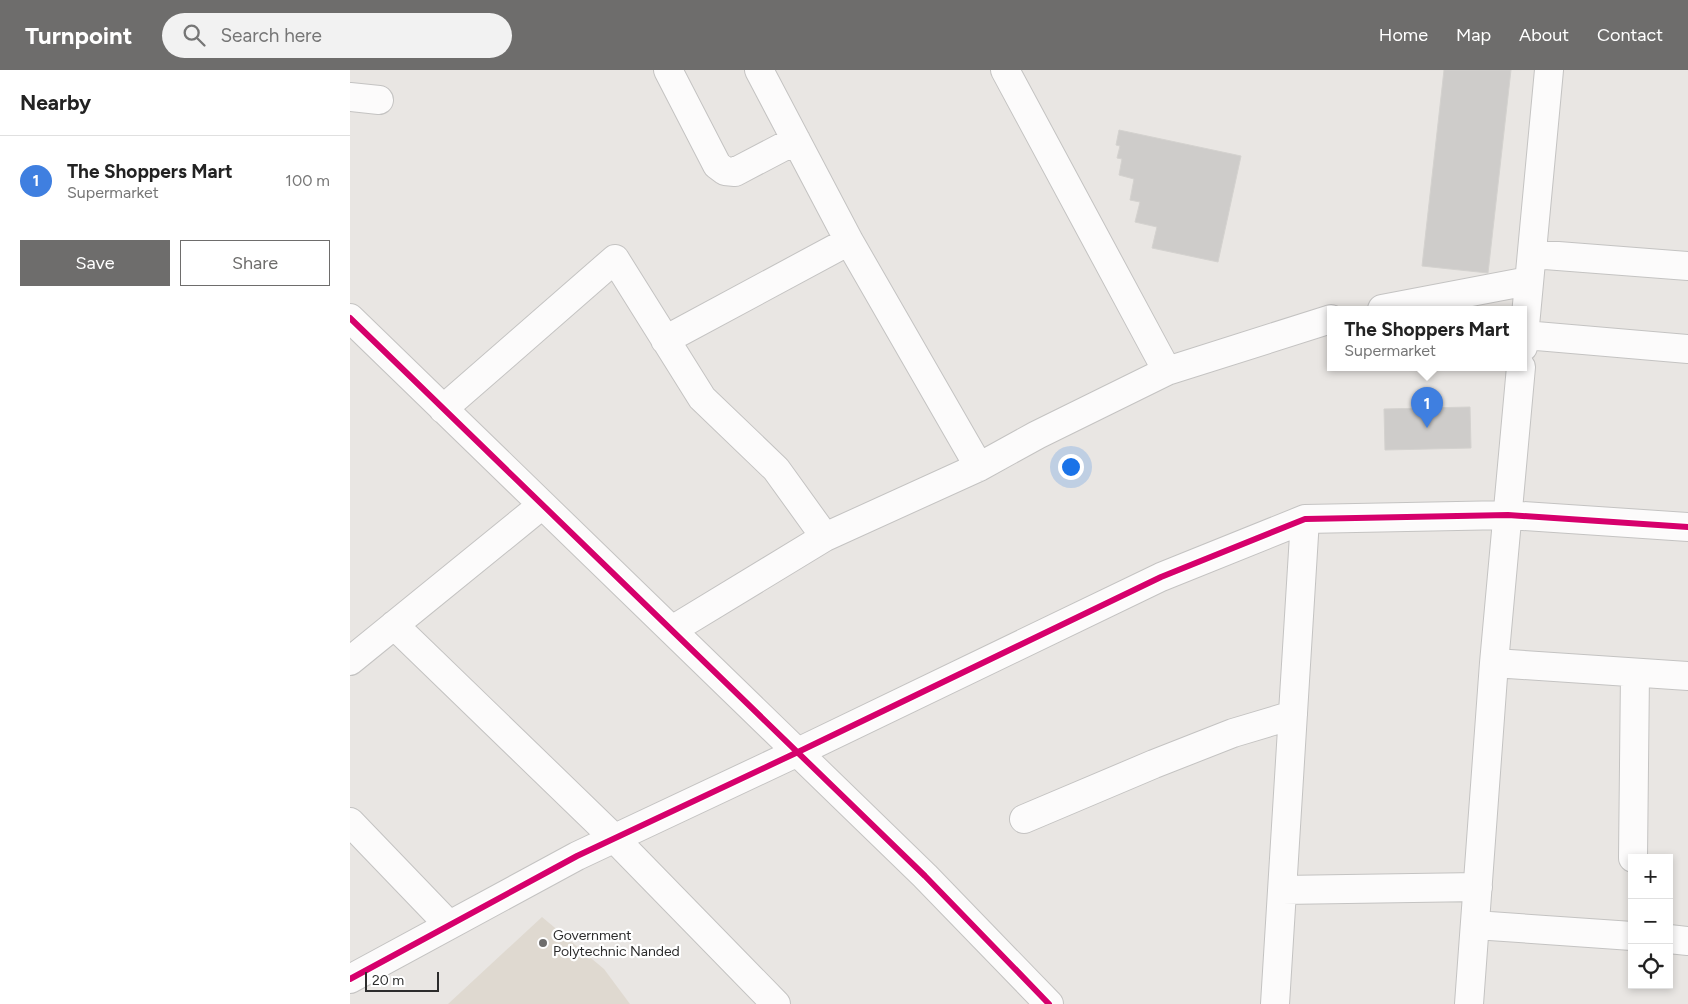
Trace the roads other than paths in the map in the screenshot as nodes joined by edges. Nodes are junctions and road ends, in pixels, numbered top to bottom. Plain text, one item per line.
1 (668, 70) edge
2 (759, 70) edge
3 (1005, 70) edge
4 (1549, 70) edge
5 (350, 97) edge
6 (378, 100) dead end
7 (796, 140) junction
8 (849, 241) junction
9 (1532, 254) junction
10 (1688, 266) edge
11 (1529, 281) junction
12 (1398, 306) edge
13 (1527, 306) edge
14 (350, 318) edge
15 (1327, 320) edge
16 (664, 340) junction
17 (1527, 341) edge
18 (360, 344) edge
19 (1688, 349) edge
20 (1167, 371) junction
21 (1522, 371) edge
22 (443, 409) junction
23 (979, 467) junction
24 (542, 505) junction
25 (1508, 515) junction
26 (1305, 519) junction
27 (1688, 527) edge
28 (825, 537) junction
29 (394, 625) junction
30 (672, 630) junction
31 (350, 661) edge
32 (1494, 663) junction
33 (1635, 672) junction
34 (1688, 676) edge
35 (1293, 715) junction
36 (798, 752) junction
37 (1024, 819) dead end
38 (350, 822) edge
39 (614, 838) junction
40 (1633, 854) edge
41 (1478, 887) junction
42 (1282, 890) junction
43 (449, 925) junction
44 (1475, 925) junction
45 (1628, 936) edge
46 (1673, 939) edge
47 (1688, 940) edge
48 (350, 979) edge
49 (776, 1004) edge
50 (1048, 1004) edge
51 (1275, 1004) edge
52 (1469, 1004) edge

1 - 7 street
2 - 7 street
3 - 20 street
4 - 9 street
5 - 6 street
7 - 8 street
8 - 16 street
8 - 23 street
9 - 10 street
9 - 11 street
11 - 12 street
11 - 13 street
14 - 18 street
15 - 20 street
16 - 22 street
16 - 28 street
17 - 19 street
18 - 22 street
20 - 23 street
21 - 25 street
22 - 24 street
23 - 28 street
24 - 29 street
24 - 30 street
25 - 26 street
25 - 27 street
25 - 32 street
26 - 35 street
26 - 36 street
28 - 30 street
29 - 31 street
29 - 39 street
30 - 36 street
32 - 33 street
32 - 41 street
33 - 34 street
33 - 40 street
35 - 37 street
35 - 42 street
36 - 39 street
36 - 50 street
38 - 43 street
39 - 43 street
39 - 49 street
41 - 42 street
41 - 44 street
42 - 51 street
43 - 48 street
44 - 45 street
44 - 52 street
46 - 47 street

